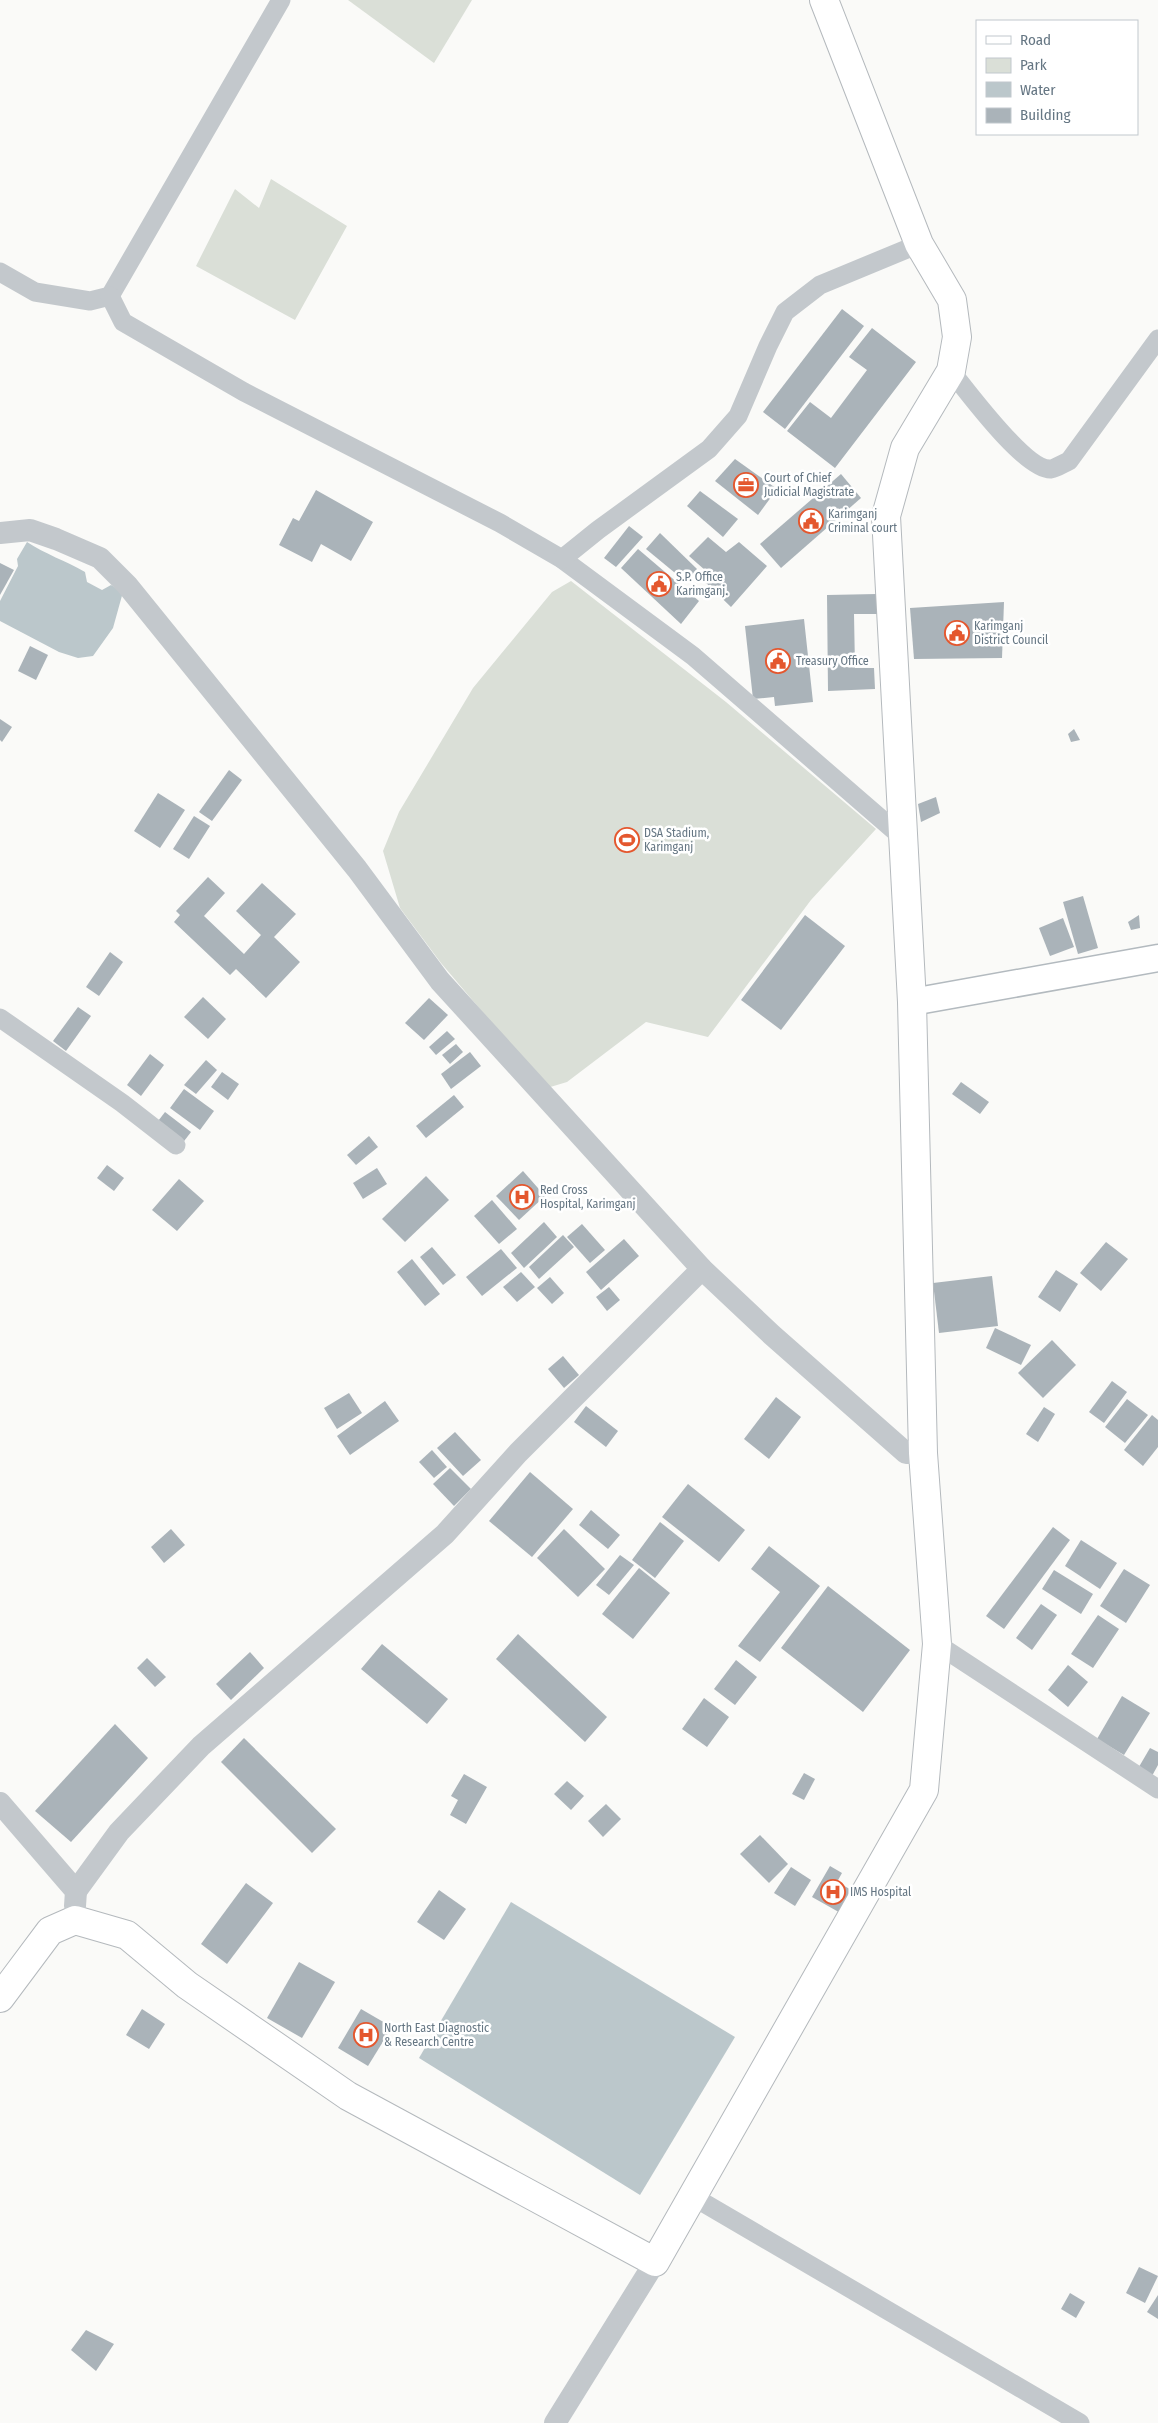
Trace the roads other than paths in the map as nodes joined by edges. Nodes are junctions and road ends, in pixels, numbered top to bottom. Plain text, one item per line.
1 (281, 0) edge
2 (824, 0) edge
3 (919, 244) junction
4 (0, 272) edge
5 (110, 296) junction
6 (1158, 339) edge
7 (951, 371) junction
8 (0, 534) edge
9 (562, 558) junction
10 (903, 838) junction
11 (1158, 958) edge
12 (912, 1002) junction
13 (0, 1018) edge
14 (176, 1145) dead end
15 (702, 1269) junction
16 (923, 1453) junction
17 (937, 1644) junction
18 (1158, 1789) edge
19 (0, 1803) edge
20 (76, 1891) junction
21 (75, 1920) junction
22 (0, 1998) edge
23 (692, 2196) junction
24 (655, 2262) junction
25 (555, 2423) edge
26 (1080, 2423) edge

1 - 5 street
2 - 3 highway
3 - 7 highway
3 - 9 street
4 - 5 street
5 - 9 street
6 - 7 street
7 - 10 highway
8 - 15 street
9 - 10 street
10 - 12 highway
11 - 12 main road
12 - 16 highway
13 - 14 street
15 - 16 street
15 - 20 street
16 - 17 highway
17 - 18 street
17 - 23 highway
19 - 20 street
20 - 21 street
21 - 22 highway
21 - 24 highway
23 - 24 highway
23 - 26 street
24 - 25 street

